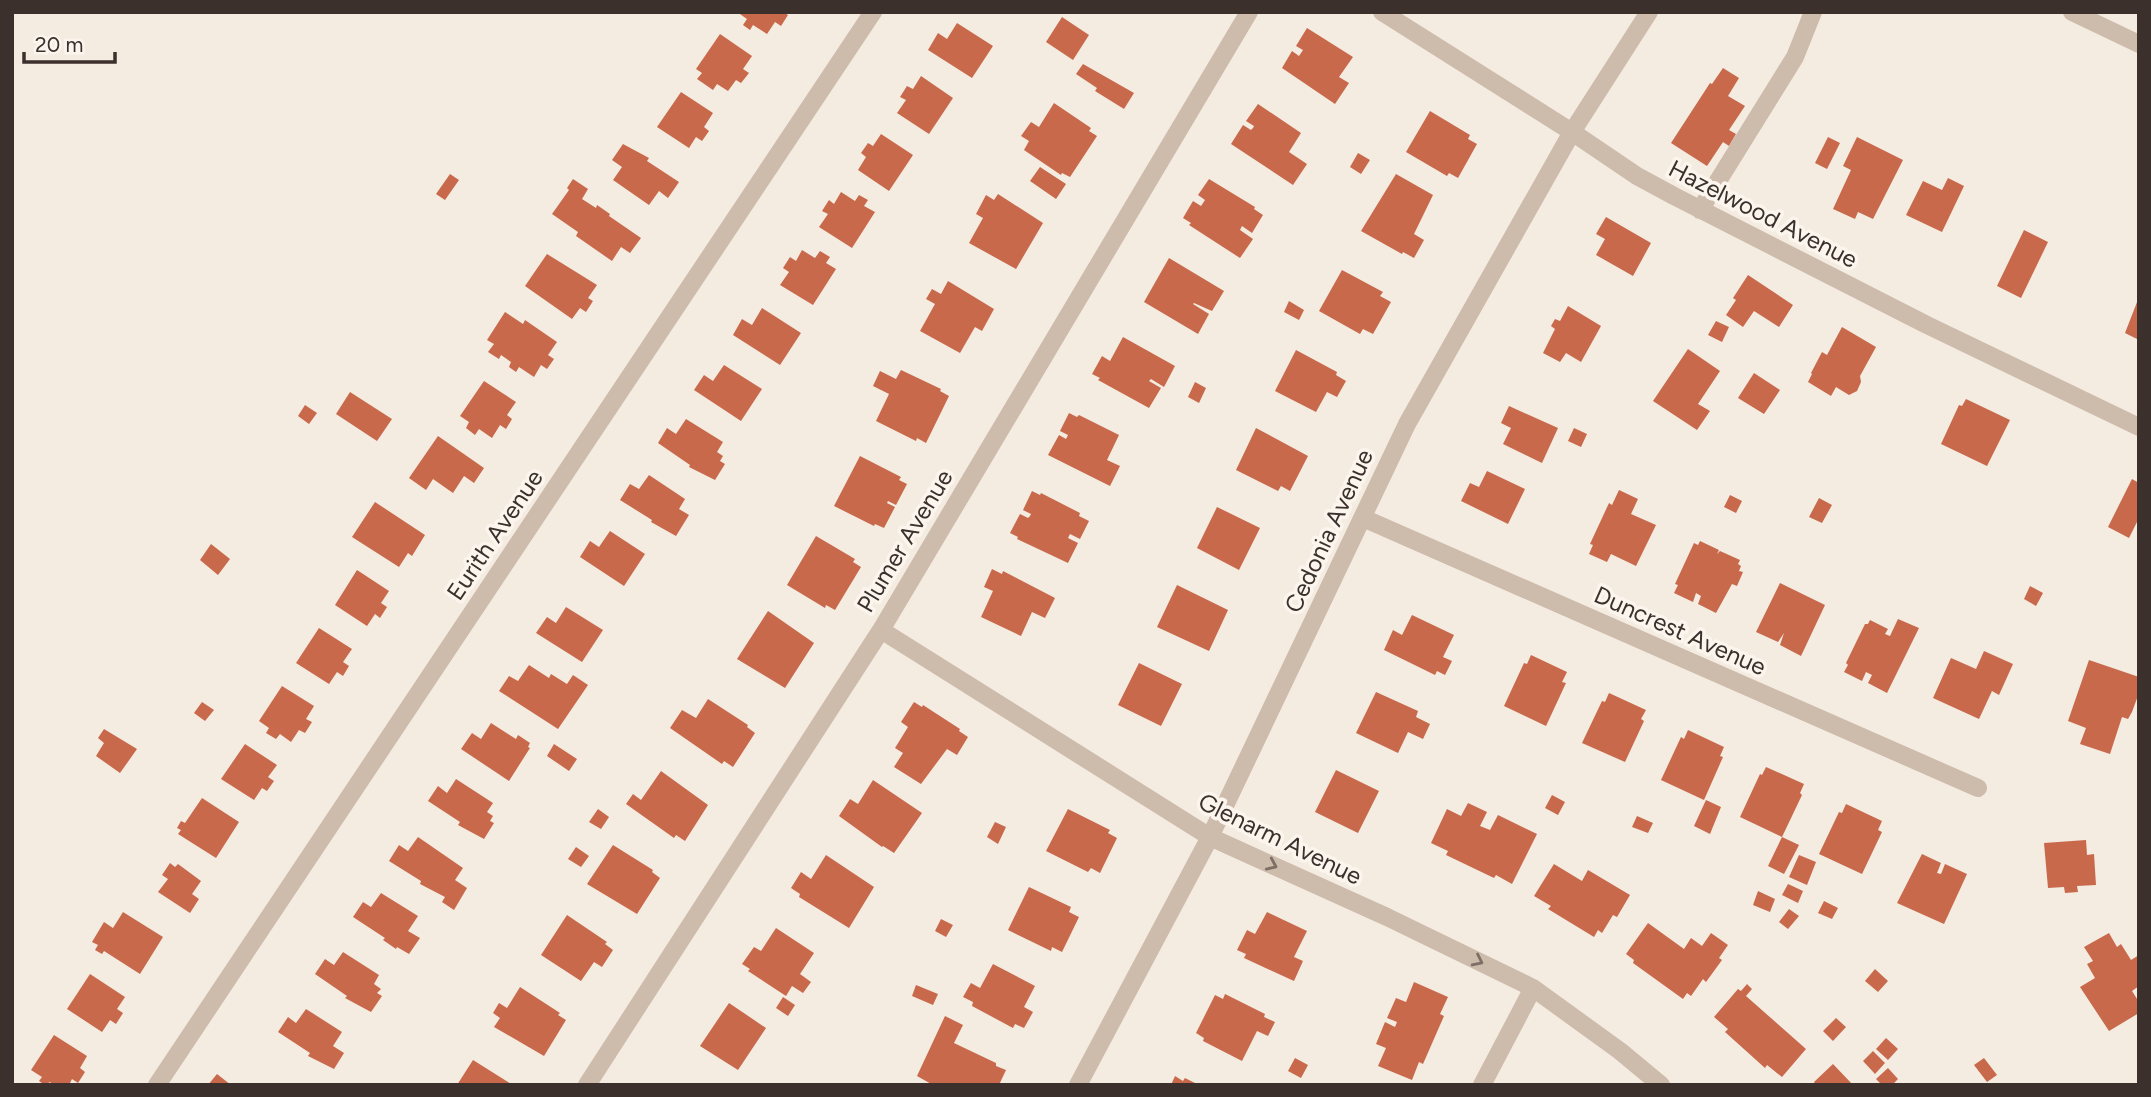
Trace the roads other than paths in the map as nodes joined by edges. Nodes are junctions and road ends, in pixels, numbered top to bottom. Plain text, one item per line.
1 (873, 12) edge
2 (1249, 12) edge
3 (1382, 12) edge
4 (1649, 12) edge
5 (1813, 12) edge
6 (2072, 12) edge
7 (2139, 44) edge
8 (1572, 131) junction
9 (1700, 210) junction
10 (2139, 427) edge
11 (1363, 518) junction
12 (881, 629) junction
13 (1978, 788) dead end
14 (1210, 837) junction
15 (1533, 988) junction
16 (157, 1085) edge
17 (587, 1085) edge
18 (1078, 1085) edge
19 (1482, 1085) edge
20 (1661, 1085) edge

1 - 16 street, Eurith Avenue
2 - 12 street, Plumer Avenue
3 - 8 street, Hazelwood Avenue
4 - 8 street, Cedonia Avenue
5 - 9 street
6 - 7 street
8 - 9 street, Hazelwood Avenue
8 - 11 street, Cedonia Avenue
9 - 10 street, Hazelwood Avenue
11 - 13 street, Duncrest Avenue
11 - 14 street, Cedonia Avenue
12 - 14 street, Glenarm Avenue
12 - 17 street, Plumer Avenue
14 -> 15 street, Glenarm Avenue
14 - 18 street, Cedonia Avenue
15 - 19 street
15 - 20 street, Glenarm Avenue

